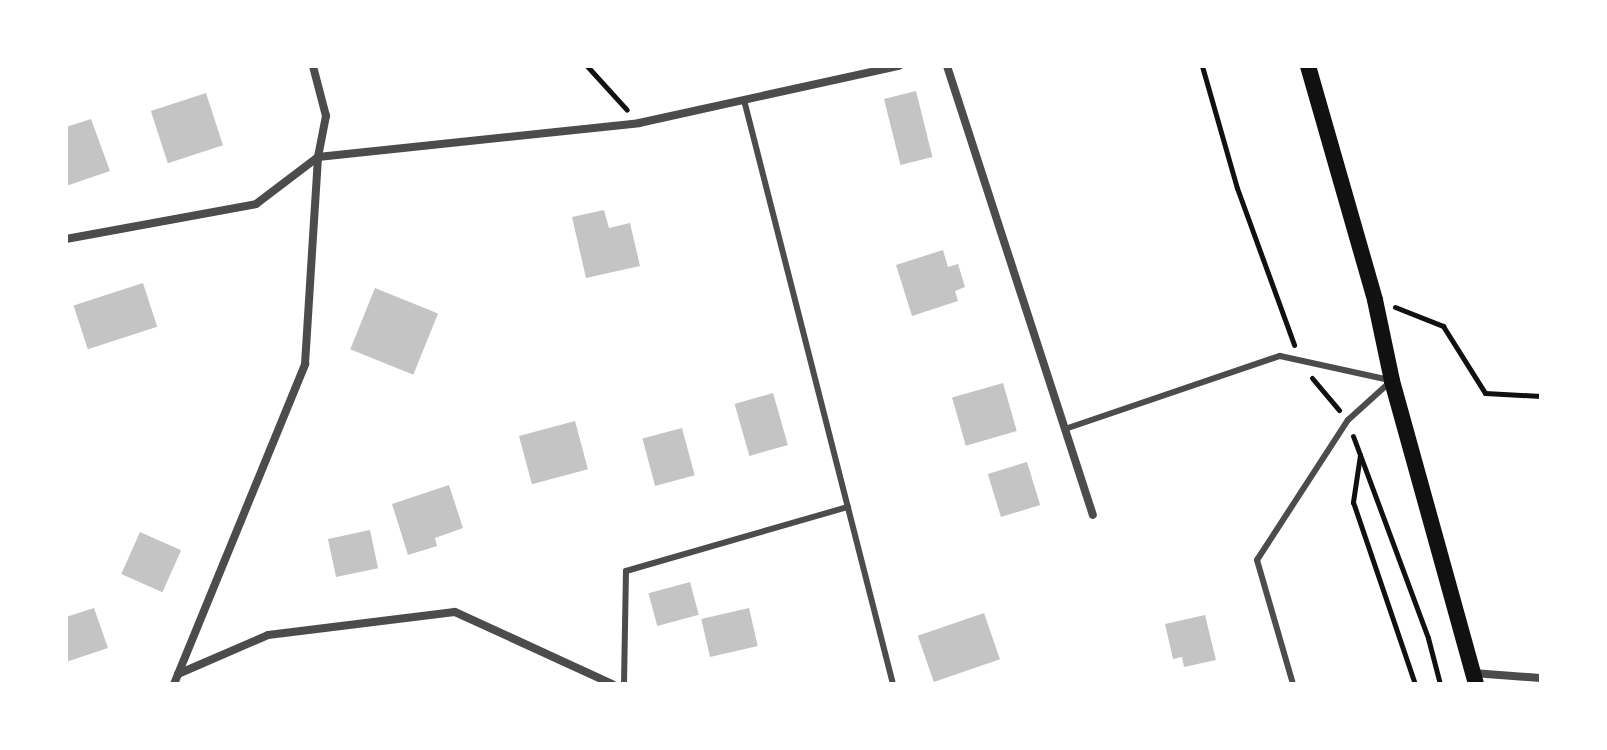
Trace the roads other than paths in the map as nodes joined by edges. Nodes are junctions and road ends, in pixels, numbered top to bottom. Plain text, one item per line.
1 (313, 66) edge
2 (899, 66) edge
3 (947, 66) edge
4 (1308, 66) edge
5 (744, 100) junction
6 (318, 157) junction
7 (66, 239) edge
8 (1392, 381) junction
9 (1065, 429) junction
10 (848, 507) junction
11 (1093, 515) dead end
12 (178, 674) junction
13 (1541, 678) edge
14 (1474, 679) edge
15 (167, 684) edge
16 (174, 684) edge
17 (612, 684) edge
18 (624, 684) edge
19 (893, 684) edge
20 (1293, 684) edge

1 - 6 street
2 - 5 street
3 - 9 street
4 - 8 main road
5 - 6 street
5 - 10 lane
6 - 7 street
6 - 12 street
8 - 9 lane
8 - 14 main road
8 - 20 lane
9 - 11 street
10 - 18 lane
10 - 19 lane
12 - 15 lane
12 - 16 street
12 - 17 street
13 - 14 street

